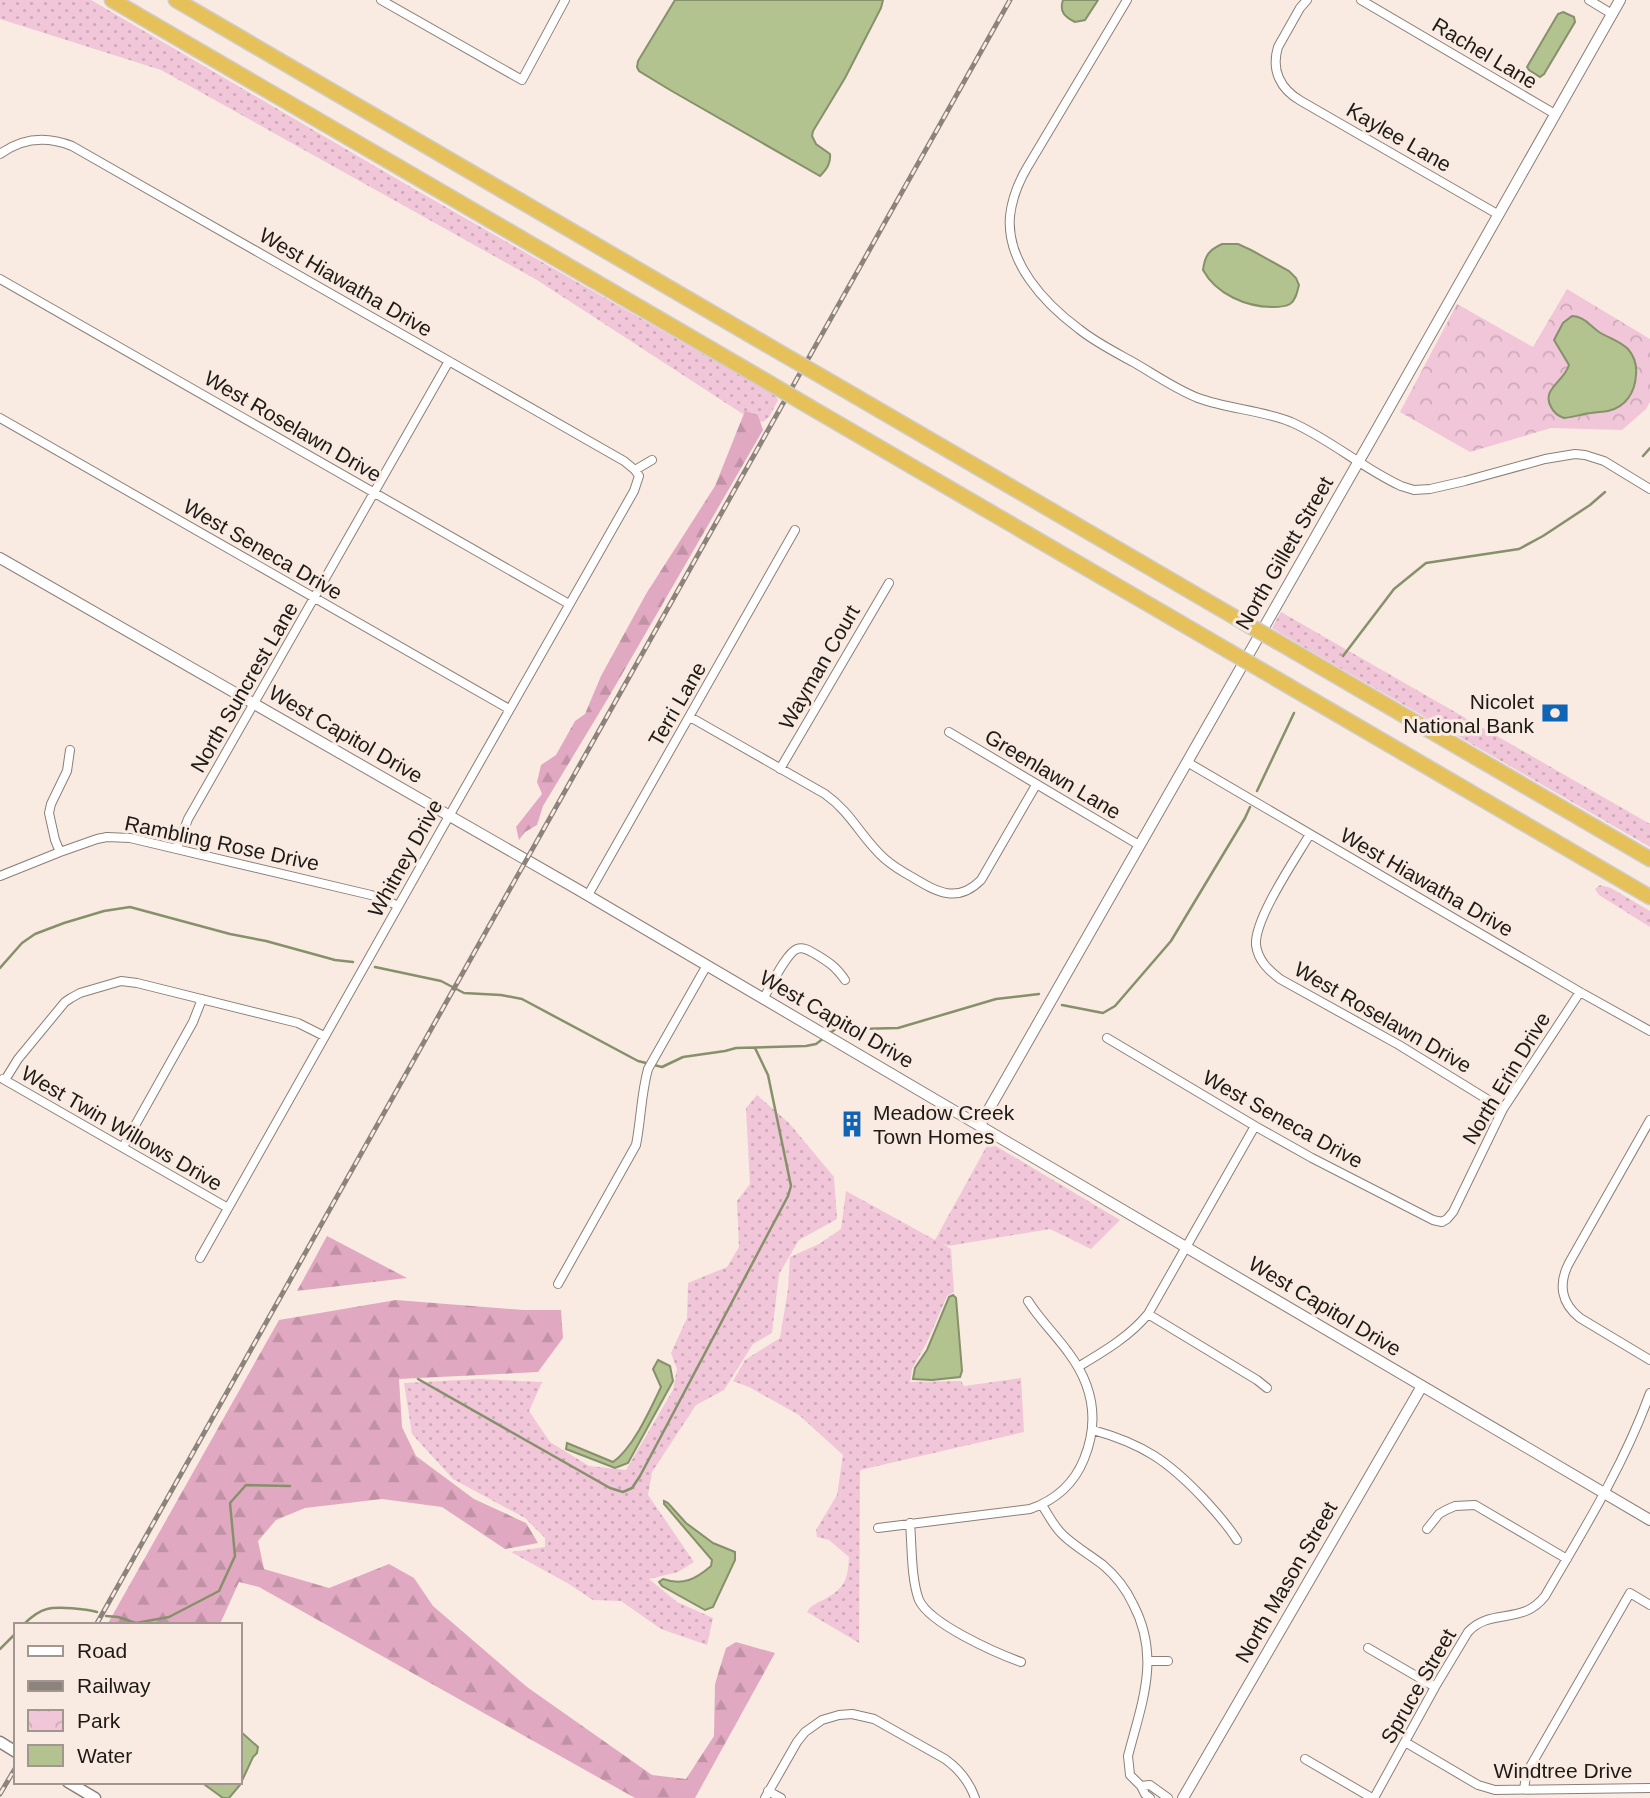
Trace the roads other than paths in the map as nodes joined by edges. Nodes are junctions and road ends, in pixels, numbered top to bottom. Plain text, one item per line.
1 (112, 0) edge
2 (176, 0) edge
3 (381, 0) edge
4 (565, 0) edge
5 (1127, 0) edge
6 (1307, 0) edge
7 (1362, 0) edge
8 (1589, 0) edge
9 (1619, 0) edge
10 (1612, 14) junction
11 (1555, 114) junction
12 (0, 154) edge
13 (1499, 215) junction
14 (0, 279) edge
15 (449, 361) junction
16 (0, 418) edge
17 (652, 460) dead end
18 (1358, 462) junction
19 (637, 473) junction
20 (1650, 489) edge
21 (375, 493) junction
22 (795, 530) dead end
23 (0, 558) edge
24 (888, 583) dead end
25 (315, 599) junction
26 (569, 604) junction
27 (254, 704) junction
28 (509, 709) junction
29 (690, 717) junction
30 (949, 732) dead end
31 (70, 750) dead end
32 (1186, 762) junction
33 (780, 769) junction
34 (1036, 785) junction
35 (449, 815) junction
36 (1310, 834) junction
37 (1139, 845) junction
38 (177, 848) junction
39 (60, 852) junction
40 (1650, 859) edge
41 (0, 876) edge
42 (588, 895) junction
43 (1650, 897) edge
44 (398, 906) junction
45 (707, 965) junction
46 (845, 980) dead end
47 (1580, 992) junction
48 (202, 999) junction
49 (763, 999) junction
50 (1650, 1031) edge
51 (324, 1036) junction
52 (1107, 1038) dead end
53 (2, 1079) edge
54 (1503, 1109) junction
55 (1650, 1120) edge
56 (980, 1125) junction
57 (1255, 1126) junction
58 (122, 1147) junction
59 (228, 1208) junction
60 (1445, 1221) joint
61 (1186, 1247) junction
62 (200, 1258) dead end
63 (558, 1284) dead end
64 (1028, 1301) dead end
65 (1148, 1314) junction
66 (1650, 1360) edge
67 (1077, 1367) junction
68 (1422, 1386) junction
69 (1266, 1388) dead end
70 (1650, 1393) edge
71 (1093, 1430) junction
72 (1604, 1492) junction
73 (1042, 1505) junction
74 (1650, 1520) edge
75 (910, 1523) junction
76 (878, 1528) dead end
77 (1427, 1529) dead end
78 (1237, 1540) dead end
79 (1567, 1559) junction
80 (1650, 1605) edge
81 (1368, 1648) dead end
82 (1149, 1661) junction
83 (1168, 1661) dead end
84 (1021, 1662) dead end
85 (1434, 1687) junction
86 (1405, 1742) junction
87 (1305, 1759) dead end
88 (71, 1784) edge
89 (1141, 1786) junction
90 (1650, 1788) edge
91 (1524, 1789) junction
92 (766, 1795) edge
93 (95, 1798) edge
94 (781, 1798) edge
95 (975, 1798) edge
96 (1150, 1798) edge
97 (1168, 1798) edge
98 (1183, 1798) edge
99 (1373, 1798) edge

1 - 43 highway, bridge
2 - 40 highway, bridge
3 - 4 street
5 - 18 street
6 - 13 street, Kaylee Lane
7 - 11 street, Rachel Lane
8 - 10 street
9 - 10 street, North Gillett Street
10 - 11 street, North Gillett Street
11 - 13 street, North Gillett Street
12 - 15 street, West Hiawatha Drive
13 - 18 street, North Gillett Street
14 - 21 street, West Roselawn Drive
15 - 19 street, West Hiawatha Drive
15 - 21 street, North Suncrest Lane
16 - 25 street, West Seneca Drive
17 - 19 street
18 - 20 street
18 - 32 street, North Gillett Street
19 - 26 street, Whitney Drive
21 - 25 street, North Suncrest Lane
21 - 26 street, West Roselawn Drive
22 - 29 street, Terri Lane
23 - 27 street, West Capitol Drive
24 - 33 street, Wayman Court
25 - 27 street, North Suncrest Lane
25 - 28 street, West Seneca Drive
26 - 28 street, Whitney Drive
27 - 35 street, West Capitol Drive
27 - 38 street, North Suncrest Lane
28 - 35 street, Whitney Drive
29 - 33 street
29 - 42 street, Terri Lane
30 - 34 street, Greenlawn Lane
31 - 39 street
32 - 36 street, West Hiawatha Drive
32 - 37 street, North Gillett Street
33 - 34 street
34 - 37 street, Greenlawn Lane
35 - 42 street, West Capitol Drive
35 - 44 street, Whitney Drive
36 - 47 street, West Hiawatha Drive
36 - 54 street, West Roselawn Drive
37 - 56 street, North Gillett Street
38 - 39 street, Rambling Rose Drive
38 - 44 street, Rambling Rose Drive
39 - 41 street, Rambling Rose Drive
42 - 45 street, West Capitol Drive
44 - 51 street, Whitney Drive
45 - 49 street, West Capitol Drive
45 - 63 street
46 - 49 street
47 - 50 street, West Hiawatha Drive
47 - 54 street, North Erin Drive
48 - 51 street
48 - 53 street
48 - 58 street
49 - 56 street, West Capitol Drive
51 - 59 street, Whitney Drive
52 - 57 street, West Seneca Drive
53 - 58 street, West Twin Willows Drive
54 - 60 street, North Erin Drive
55 - 66 street
56 - 61 street, West Capitol Drive
57 - 60 street, West Seneca Drive
57 - 61 street
58 - 59 street, West Twin Willows Drive
59 - 62 street, Whitney Drive
61 - 65 street
61 - 68 street, West Capitol Drive
64 - 67 street
65 - 67 street
65 - 69 street
67 - 71 street
68 - 72 street, West Capitol Drive
68 - 98 street, North Mason Street
70 - 72 street, Spruce Street
71 - 73 street
71 - 78 street
72 - 74 street, West Capitol Drive
72 - 79 street, Spruce Street
73 - 75 street
73 - 82 street
75 - 76 street
75 - 84 street
77 - 79 street
79 - 85 street, Spruce Street
80 - 91 street
81 - 85 street
82 - 83 street
82 - 89 street
85 - 86 street, Spruce Street
86 - 91 street, Windtree Drive
86 - 99 street, Spruce Street
87 - 99 street
88 - 93 main road
89 - 96 street
89 - 97 street
90 - 91 street, Windtree Drive
92 - 94 street
92 - 95 street

